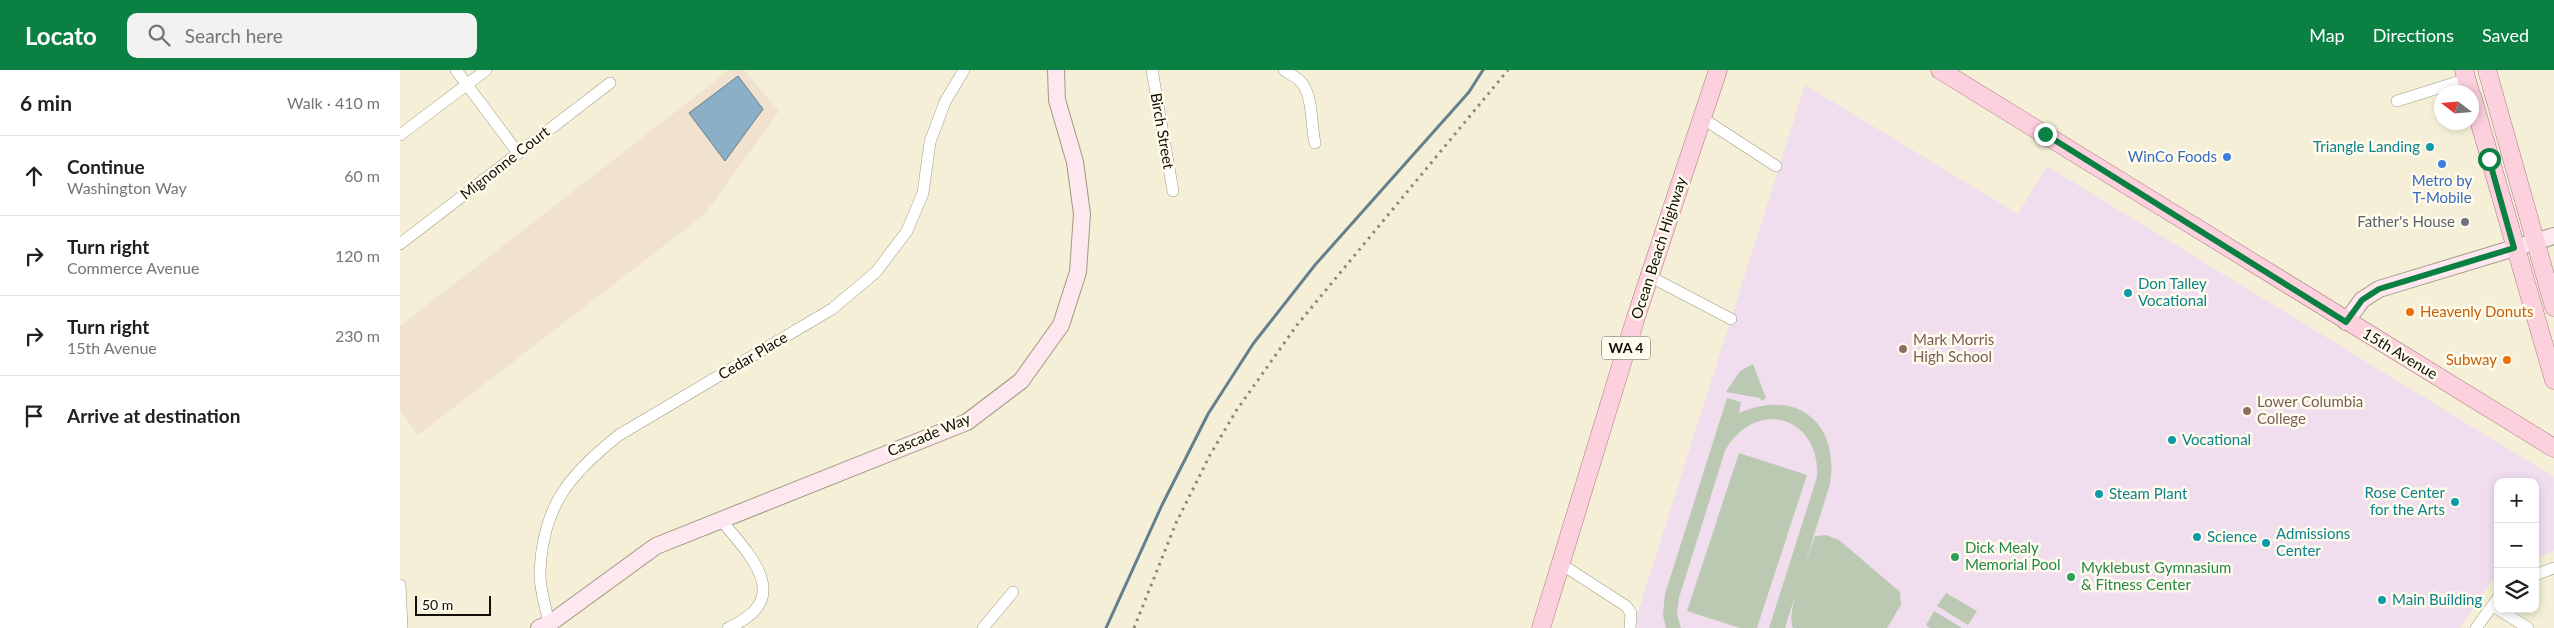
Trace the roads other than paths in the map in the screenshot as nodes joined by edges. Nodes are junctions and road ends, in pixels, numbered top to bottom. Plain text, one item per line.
1 (456, 70) edge
2 (486, 70) edge
3 (964, 70) edge
4 (1056, 70) edge
5 (1152, 70) edge
6 (1284, 70) edge
7 (1718, 70) edge
8 (1940, 70) edge
9 (2490, 71) edge
10 (2467, 80) edge
11 (610, 82) dead end
12 (468, 84) junction
13 (2397, 101) dead end
14 (1702, 118) junction
15 (2479, 121) edge
16 (400, 135) edge
17 (1315, 143) dead end
18 (518, 153) junction
19 (1776, 166) dead end
20 (1173, 191) dead end
21 (2554, 236) edge
22 (2536, 241) junction
23 (400, 244) edge
24 (2514, 248) junction
25 (1649, 276) junction
26 (2554, 308) edge
27 (1731, 318) dead end
28 (2346, 322) junction
29 (2554, 380) edge
30 (2554, 448) edge
31 (720, 519) junction
32 (1561, 564) junction
33 (2554, 568) edge
34 (2539, 574) edge
35 (400, 585) edge
36 (1014, 592) dead end
37 (2494, 607) edge
38 (2507, 613) edge
39 (544, 626) edge
40 (402, 628) edge
41 (728, 628) edge
42 (984, 628) edge
43 (1541, 628) edge
44 (1630, 628) edge
45 (2476, 628) edge
46 (2528, 628) edge

1 - 12 street
2 - 12 street
3 - 39 street, Cedar Place
4 - 31 street, Cascade Way
5 - 20 street, Birch Street
6 - 17 street
7 - 14 main road, Ocean Beach Highway / WA 4
8 - 28 main road, 15th Avenue
9 - 10 street
9 - 22 main road
10 - 13 street
11 - 18 street, Mignonne Court
12 - 16 street
12 - 18 street
14 - 19 street
14 - 25 main road, Ocean Beach Highway / WA 4
15 - 24 main road
18 - 23 street, Mignonne Court
21 - 22 street
22 - 24 street
22 - 26 main road
24 - 28 street
24 - 29 main road
25 - 27 street
25 - 32 main road, Ocean Beach Highway / WA 4
28 - 30 main road, 15th Avenue
31 - 39 street, Cascade Way
31 - 41 street
32 - 43 main road, Ocean Beach Highway / WA 4
32 - 44 street
33 - 34 street
35 - 40 street
36 - 42 street
37 - 45 street
38 - 46 street

